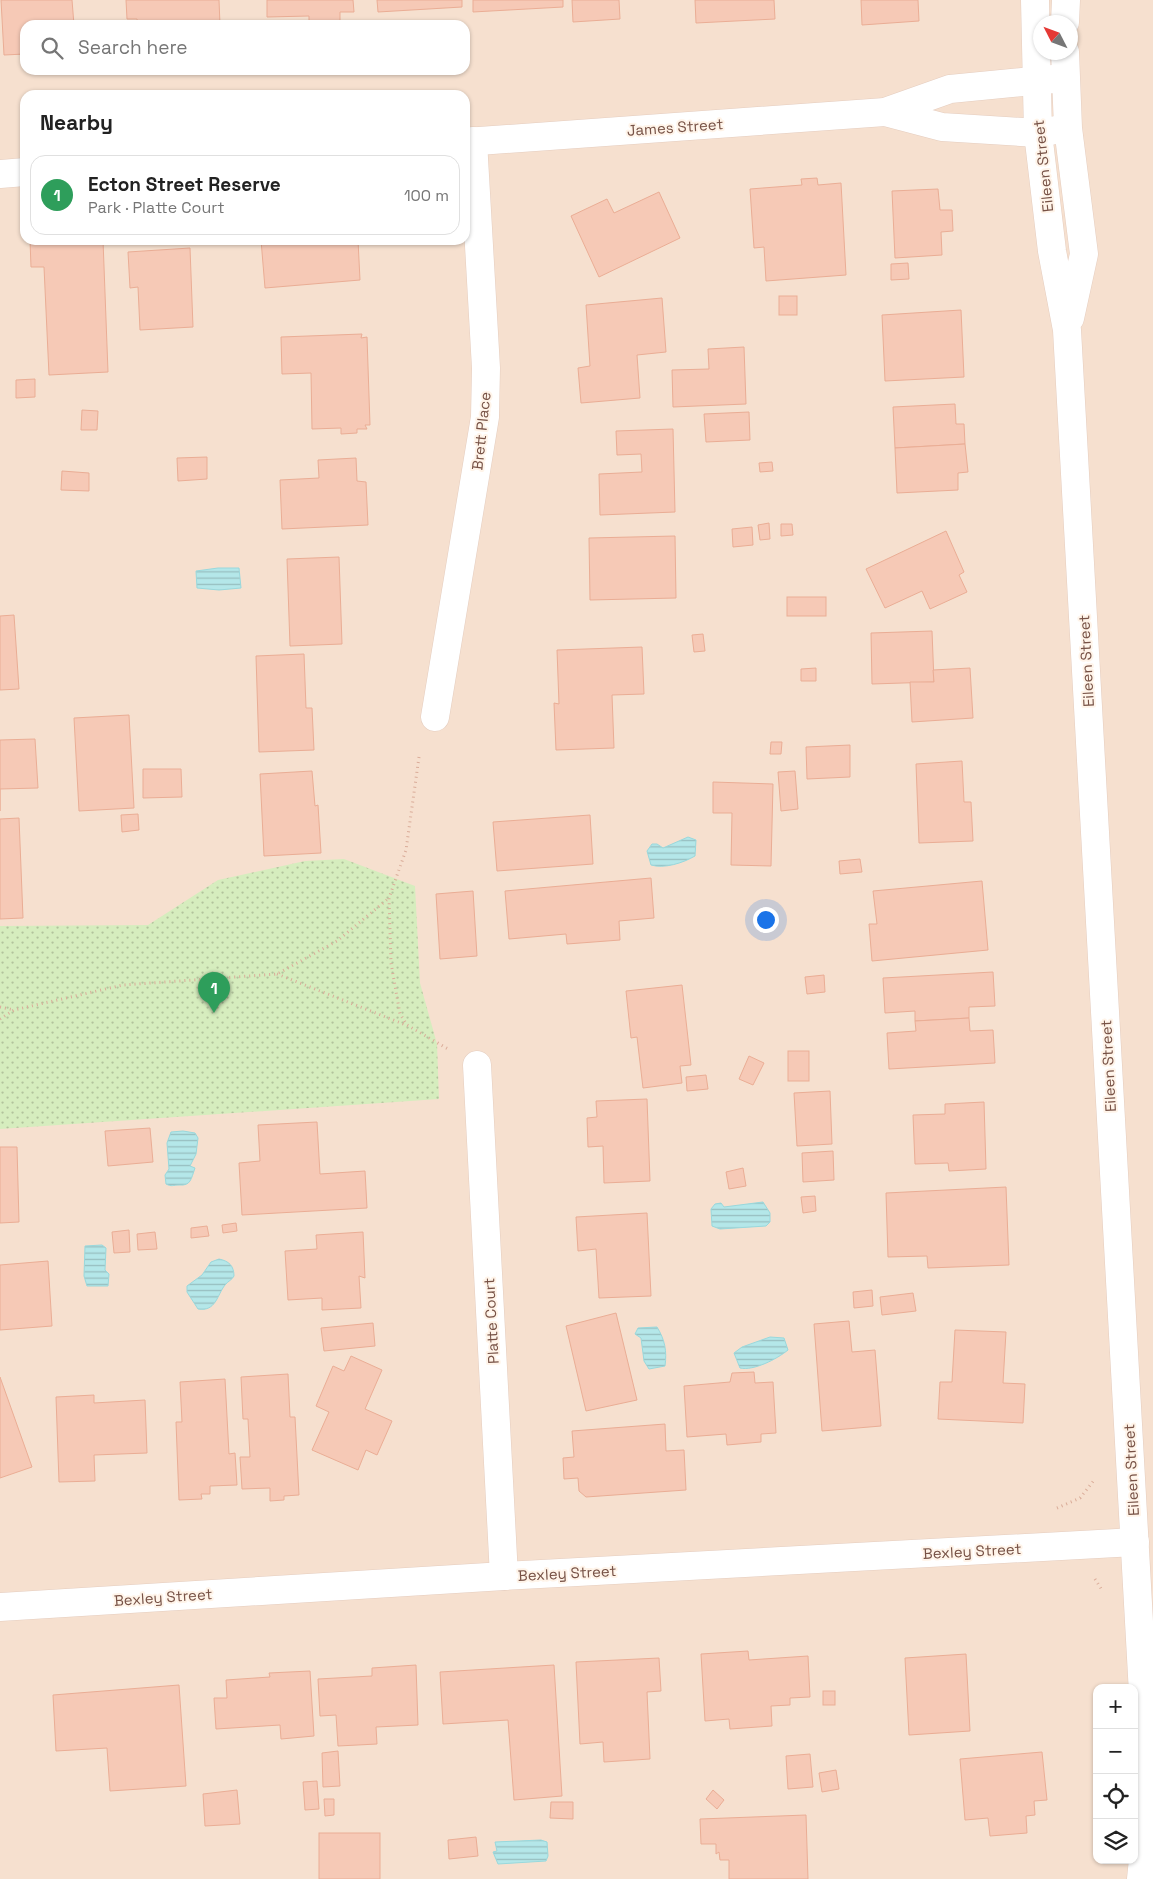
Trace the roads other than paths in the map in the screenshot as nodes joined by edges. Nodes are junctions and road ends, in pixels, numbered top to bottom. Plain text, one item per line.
1 (1035, 0) edge
2 (1066, 0) edge
3 (1065, 15) edge
4 (1064, 65) edge
5 (1036, 80) junction
6 (885, 112) junction
7 (1068, 128) junction
8 (1038, 133) junction
9 (470, 141) edge
10 (470, 154) edge
11 (20, 172) edge
12 (0, 174) edge
13 (1068, 330) junction
14 (435, 718) dead end
15 (478, 1065) road end
16 (1135, 1542) junction
17 (504, 1576) junction
18 (0, 1608) edge
19 (1151, 1806) edge
20 (1141, 1879) edge

1 - 5 street, Eileen Street
2 - 3 street
4 - 5 street, James Street
4 - 7 street, Eileen Street
5 - 6 street, James Street
5 - 8 street, Eileen Street
6 - 8 street, James Street
6 - 9 street, James Street
7 - 8 street, James Street
7 - 13 street, Eileen Street
8 - 13 street, Eileen Street
10 - 14 street, Brett Place
11 - 12 street
13 - 16 street, Eileen Street
15 - 17 street, Platte Court
16 - 17 street, Bexley Street
16 - 19 street, Eileen Street
17 - 18 street, Bexley Street
19 - 20 street, Eileen Street

